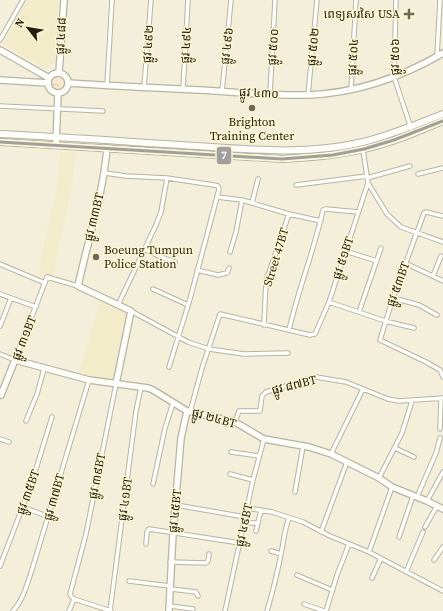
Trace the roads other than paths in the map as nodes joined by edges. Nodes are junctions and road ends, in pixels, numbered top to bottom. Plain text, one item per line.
1 (22, 0) edge
2 (64, 0) edge
3 (112, 0) edge
4 (151, 0) edge
5 (188, 0) edge
6 (231, 0) edge
7 (276, 0) edge
8 (317, 0) edge
9 (356, 0) edge
10 (396, 0) edge
11 (440, 0) edge
12 (0, 40) edge
13 (0, 50) edge
14 (443, 53) edge
15 (437, 56) junction
16 (59, 73) junction
17 (394, 77) junction
18 (0, 80) edge
19 (49, 81) junction
20 (68, 84) junction
21 (107, 85) junction
22 (144, 87) junction
23 (183, 89) junction
24 (351, 89) junction
25 (222, 92) junction
26 (58, 93) junction
27 (270, 94) junction
28 (308, 95) junction
29 (0, 106) edge
30 (58, 109) junction
31 (103, 111) dead end
32 (443, 114) edge
33 (443, 121) edge
34 (411, 127) junction
35 (0, 134) edge
36 (413, 134) junction
37 (56, 136) junction
38 (0, 142) edge
39 (56, 144) junction
40 (108, 148) junction
41 (363, 150) junction
42 (410, 166) dead end
43 (443, 168) edge
44 (105, 173) junction
45 (418, 174) dead end
46 (367, 177) junction
47 (168, 178) junction
48 (258, 179) dead end
49 (368, 183) junction
50 (296, 185) dead end
51 (217, 197) junction
52 (242, 200) junction
53 (252, 203) junction
54 (358, 212) junction
55 (289, 214) junction
56 (443, 216) edge
57 (321, 221) junction
58 (417, 233) junction
59 (443, 242) edge
60 (382, 248) dead end
61 (144, 249) junction
62 (345, 251) junction
63 (230, 252) dead end
64 (440, 256) dead end
65 (377, 261) junction
66 (175, 262) dead end
67 (0, 264) edge
68 (405, 264) junction
69 (229, 268) dead end
70 (197, 270) junction
71 (433, 276) junction
72 (443, 281) edge
73 (45, 283) junction
74 (78, 286) junction
75 (152, 289) dead end
76 (0, 294) edge
77 (11, 298) junction
78 (393, 298) junction
79 (329, 302) junction
80 (118, 305) junction
81 (188, 305) junction
82 (36, 307) junction
83 (131, 312) junction
84 (358, 312) junction
85 (438, 315) dead end
86 (385, 321) junction
87 (264, 325) junction
88 (0, 326) edge
89 (414, 328) dead end
90 (289, 330) junction
91 (179, 336) junction
92 (209, 349) junction
93 (288, 353) dead end
94 (0, 354) edge
95 (15, 360) junction
96 (169, 367) dead end
97 (44, 368) junction
98 (441, 369) edge
99 (443, 377) edge
100 (89, 380) junction
101 (116, 384) junction
102 (141, 387) junction
103 (363, 388) junction
104 (0, 396) edge
105 (442, 398) edge
106 (412, 401) junction
107 (173, 403) junction
108 (189, 411) junction
109 (52, 417) dead end
110 (26, 422) dead end
111 (235, 422) junction
112 (440, 429) dead end
113 (440, 438) dead end
114 (0, 439) edge
115 (264, 439) junction
116 (9, 442) dead end
117 (303, 446) junction
118 (395, 448) junction
119 (231, 452) dead end
120 (332, 454) junction
121 (260, 456) junction
122 (414, 457) dead end
123 (347, 462) junction
124 (443, 472) edge
125 (230, 474) dead end
126 (379, 478) junction
127 (253, 480) junction
128 (153, 484) dead end
129 (392, 487) junction
130 (295, 492) dead end
131 (415, 497) junction
132 (427, 501) junction
133 (176, 505) junction
134 (23, 507) junction
135 (440, 507) edge
136 (247, 508) junction
137 (261, 510) junction
138 (49, 517) junction
139 (245, 518) junction
140 (289, 518) junction
141 (250, 523) dead end
142 (258, 523) junction
143 (425, 527) dead end
144 (256, 531) dead end
145 (321, 532) junction
146 (423, 532) dead end
147 (172, 533) junction
148 (400, 537) dead end
149 (240, 543) junction
150 (146, 544) dead end
151 (349, 544) junction
152 (443, 547) edge
153 (270, 551) dead end
154 (369, 552) junction
155 (210, 554) dead end
156 (281, 554) junction
157 (381, 558) junction
158 (434, 560) dead end
159 (170, 562) junction
160 (0, 566) edge
161 (406, 572) junction
162 (297, 575) dead end
163 (372, 578) dead end
164 (129, 581) dead end
165 (170, 588) junction
166 (332, 590) junction
167 (443, 591) edge
168 (198, 596) dead end
169 (74, 598) junction
170 (304, 604) dead end
171 (170, 609) edge
172 (193, 609) dead end
173 (13, 611) edge
174 (69, 611) edge
175 (111, 611) edge
176 (226, 611) edge
177 (267, 611) edge
178 (325, 611) edge

1 - 12 street
2 - 16 street, ផ្លូវ ៤៨៨
3 - 21 street
4 - 22 street, ផ្លូវ ៤៩២
5 - 23 street, ផ្លូវ ៤៩៤
6 - 25 street, ផ្លូវ ៤៩៦
7 - 27 street, ផ្លូវ ៥០០
8 - 28 street, ផ្លូវ ៥០២
9 - 24 street, ផ្លូវ ៥០៤
10 - 17 street, ផ្លូវ ៥០៦
11 - 15 street
13 - 19 street
14 - 15 street, ផ្លូវ ៤៣០
15 - 17 street, ផ្លូវ ៤៣០
16 - 19 street
16 - 20 street
17 - 24 street, ផ្លូវ ៤៣០
17 - 34 street, ផ្លូវ ៥០៦
18 - 19 street
19 - 26 street
20 - 21 street, ផ្លូវ ៤៣០
20 - 26 street
21 - 22 street, ផ្លូវ ៤៣០
22 - 23 street, ផ្លូវ ៤៣០
23 - 25 street, ផ្លូវ ៤៣០
24 - 28 street, ផ្លូវ ៤៣០
25 - 27 street, ផ្លូវ ៤៣០
26 - 30 street
27 - 28 street, ផ្លូវ ៤៣០
29 - 30 street
30 - 31 street
30 - 37 street
32 - 34 main road
33 - 36 main road
34 - 36 street, ផ្លូវ ៥០៦
34 - 37 main road
35 - 37 main road
36 - 41 main road
37 - 39 street
38 - 39 main road
39 - 40 main road
40 - 41 main road
40 - 44 street, ផ្លូវ ៣៣BT
41 - 46 street
42 - 46 street
43 - 45 street
44 - 47 street
44 - 74 street, ផ្លូវ ៣៣BT
46 - 49 street
46 - 50 street
47 - 51 street
47 - 61 street
48 - 53 street
49 - 54 street, ផ្លូវ ៥១BT
49 - 58 street
51 - 52 street
51 - 70 street
52 - 53 street
52 - 63 street
53 - 55 street
54 - 57 street
54 - 62 street, ផ្លូវ ៥១BT
55 - 57 street
55 - 87 street, Street 47BT
56 - 58 street, ផ្លូវ ៥៣BT
57 - 90 street
58 - 59 street
58 - 68 street, ផ្លូវ ៥៣BT
60 - 65 street
61 - 66 street
61 - 80 street
62 - 65 street
62 - 79 street, ផ្លូវ ៥១BT
64 - 71 street
65 - 84 street
67 - 73 street
68 - 71 street
68 - 78 street, ផ្លូវ ៥៣BT
69 - 70 street
70 - 81 street
71 - 72 street
73 - 74 street, ផ្លូវ ៣១BT
73 - 82 street, ផ្លូវ ៣១BT
74 - 80 street
75 - 81 street
76 - 77 street
77 - 82 street
77 - 88 street
78 - 85 street
78 - 86 street, ផ្លូវ ៥៣BT
79 - 84 street
79 - 90 street, ផ្លូវ ៥១BT
80 - 83 street
81 - 91 street
82 - 95 street, ផ្លូវ ៣១BT
83 - 91 street
83 - 101 street, ផ្លូវ ៣៩BT
84 - 86 street
86 - 89 street
86 - 98 street, ផ្លូវ ៥៣BT
87 - 90 street
87 - 92 street
91 - 92 street
91 - 96 street
92 - 93 street
92 - 108 street
94 - 95 street, ផ្លូវ ២៤BT
95 - 97 street, ផ្លូវ ២៤BT
95 - 104 street, ផ្លូវ ៣១BT
97 - 100 street, ផ្លូវ ២៤BT
97 - 110 street
98 - 99 street
100 - 101 street, ផ្លូវ ២៤BT
100 - 138 street, ផ្លូវ ៣៧BT
101 - 102 street, ផ្លូវ ២៤BT
101 - 169 street, ផ្លូវ ៣៩BT
102 - 107 street, ផ្លូវ ២៤BT
102 - 175 street, ផ្លូវ ៤១BT
103 - 106 street, ផ្លូវ ៨៧BT
103 - 111 street, ផ្លូវ ៨៧BT
103 - 120 street
105 - 106 street, ផ្លូវ ៨៧BT
105 - 112 street
106 - 118 street
107 - 108 street, ផ្លូវ ២៤BT
107 - 128 street
108 - 111 street, ផ្លូវ ២៤BT
108 - 133 street, ផ្លូវ ៤៥BT
109 - 134 street, ផ្លូវ ៣៥BT
111 - 115 street, ផ្លូវ ២៤BT
113 - 131 street
114 - 116 street
115 - 117 street, ផ្លូវ ២៤BT
115 - 121 street, ផ្លូវ ៤៩BT
117 - 120 street, ផ្លូវ ២៤BT
117 - 130 street
118 - 122 street
118 - 126 street
119 - 121 street
120 - 123 street, ផ្លូវ ២៤BT
121 - 127 street, ផ្លូវ ៤៩BT
123 - 126 street, ផ្លូវ ២៤BT
123 - 145 street
124 - 132 street
125 - 127 street
126 - 129 street, ផ្លូវ ២៤BT
127 - 136 street, ផ្លូវ ៤៩BT
129 - 131 street, ផ្លូវ ២៤BT
129 - 154 street
131 - 132 street, ផ្លូវ ២៤BT
131 - 148 street
132 - 135 street, ផ្លូវ ២៤BT
133 - 139 street
133 - 147 street, ផ្លូវ ៤៥BT
134 - 138 street
134 - 160 street, ផ្លូវ ៣៥BT
135 - 143 street
136 - 137 street
136 - 139 street, ផ្លូវ ៤៩BT
137 - 140 street
137 - 142 street
138 - 173 street, ផ្លូវ ៣៧BT
139 - 149 street, ផ្លូវ ៤៩BT
140 - 145 street
140 - 156 street
141 - 142 street
142 - 144 street
145 - 151 street
146 - 161 street
147 - 149 street
147 - 150 street
147 - 159 street, ផ្លូវ ៤៥BT
149 - 176 street, ផ្លូវ ៤៩BT
151 - 154 street
151 - 166 street
152 - 158 street
153 - 156 street
154 - 157 street
155 - 159 street
156 - 177 street
157 - 161 street
157 - 163 street
159 - 165 street, ផ្លូវ ៤៥BT
161 - 167 street
162 - 166 street
164 - 165 street
165 - 168 street
165 - 171 street, ផ្លូវ ៤៥BT
166 - 178 street
169 - 174 street
169 - 175 street
170 - 178 street
171 - 172 street

